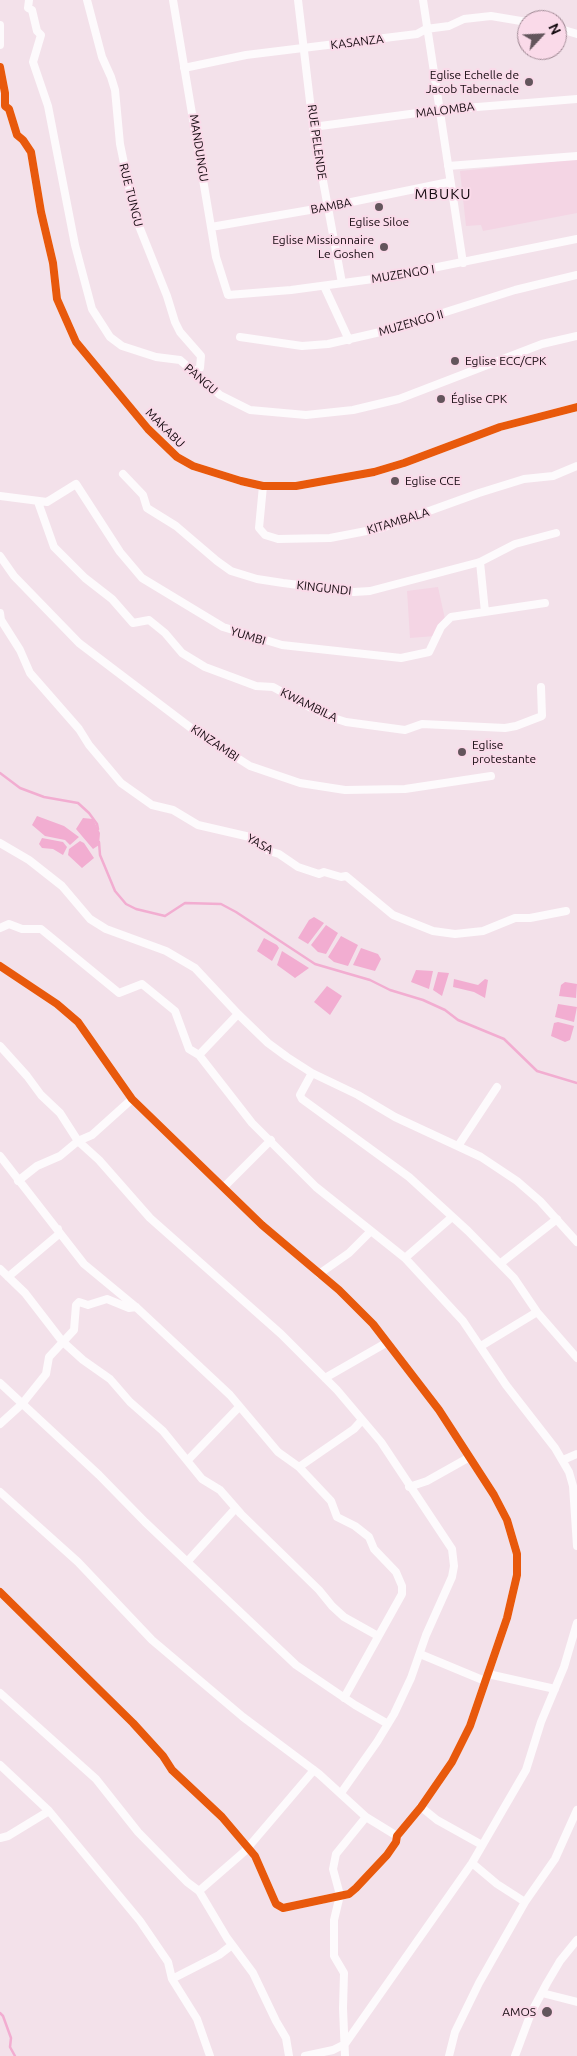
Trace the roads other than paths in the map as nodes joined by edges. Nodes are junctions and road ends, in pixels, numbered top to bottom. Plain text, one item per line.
1 (29, 0) edge
2 (87, 0) edge
3 (173, 0) edge
4 (298, 0) edge
5 (423, 0) edge
6 (517, 21) edge
7 (0, 25) edge
8 (426, 30) junction
9 (0, 45) edge
10 (305, 48) junction
11 (0, 67) edge
12 (184, 68) junction
13 (577, 99) edge
14 (440, 110) junction
15 (313, 127) junction
16 (577, 156) edge
17 (448, 166) junction
18 (450, 182) junction
19 (326, 207) junction
20 (211, 227) junction
21 (577, 240) edge
22 (463, 263) junction
23 (577, 274) edge
24 (342, 283) junction
25 (324, 286) junction
26 (228, 295) joint
27 (577, 336) edge
28 (240, 337) dead end
29 (349, 340) junction
30 (192, 372) junction
31 (577, 407) edge
32 (577, 466) edge
33 (123, 474) dead end
34 (263, 486) junction
35 (0, 496) edge
36 (38, 502) junction
37 (556, 533) dead end
38 (0, 556) edge
39 (480, 562) junction
40 (545, 604) dead end
41 (0, 612) edge
42 (485, 612) junction
43 (541, 687) dead end
44 (492, 776) dead end
45 (0, 843) edge
46 (566, 912) dead end
47 (0, 928) edge
48 (0, 966) edge
49 (238, 1014) junction
50 (0, 1046) edge
51 (199, 1055) junction
52 (312, 1073) junction
53 (497, 1087) dead end
54 (132, 1099) junction
55 (272, 1140) junction
56 (78, 1142) junction
57 (458, 1146) junction
58 (0, 1156) edge
59 (18, 1181) junction
60 (224, 1188) junction
61 (452, 1217) junction
62 (557, 1219) junction
63 (56, 1226) junction
64 (370, 1232) junction
65 (577, 1242) edge
66 (405, 1258) junction
67 (500, 1262) junction
68 (0, 1269) edge
69 (319, 1274) junction
70 (8, 1277) junction
71 (136, 1307) junction
72 (537, 1312) junction
73 (62, 1341) junction
74 (386, 1343) junction
75 (481, 1346) junction
76 (577, 1358) edge
77 (325, 1378) junction
78 (0, 1383) edge
79 (22, 1404) junction
80 (239, 1407) junction
81 (362, 1420) junction
82 (0, 1424) edge
83 (577, 1454) edge
84 (468, 1458) junction
85 (188, 1460) junction
86 (562, 1460) junction
87 (299, 1467) junction
88 (409, 1487) junction
89 (0, 1492) edge
90 (235, 1508) junction
91 (577, 1546) edge
92 (187, 1562) junction
93 (0, 1592) edge
94 (577, 1623) edge
95 (378, 1636) junction
96 (420, 1654) junction
97 (487, 1678) junction
98 (555, 1689) junction
99 (0, 1692) edge
100 (344, 1698) junction
101 (388, 1724) junction
102 (0, 1766) edge
103 (314, 1770) junction
104 (341, 1792) junction
105 (421, 1807) junction
106 (49, 1810) junction
107 (577, 1810) edge
108 (366, 1817) junction
109 (397, 1836) junction
110 (0, 1838) edge
111 (482, 1845) junction
112 (248, 1847) junction
113 (472, 1863) junction
114 (199, 1891) junction
115 (340, 1896) junction
116 (525, 1902) junction
117 (577, 1940) edge
118 (232, 1945) junction
119 (172, 1979) junction
120 (542, 1993) junction
121 (577, 2002) edge
122 (345, 2044) junction
123 (210, 2056) edge
124 (289, 2056) edge
125 (305, 2056) edge
126 (345, 2056) edge
127 (449, 2056) edge
128 (515, 2056) edge

1 - 30 street, PANGU
2 - 30 street, RUE TUNGU
3 - 12 street, MANDUNGU
4 - 10 street, RUE PELENDE
5 - 8 street
6 - 8 street, KASANZA
7 - 9 street
8 - 10 street, KASANZA
8 - 14 street
10 - 12 street, KASANZA
10 - 15 street, RUE PELENDE
11 - 34 street, MAKABU
12 - 20 street, MANDUNGU
13 - 14 street, MALOMBA
14 - 15 street, MALOMBA
14 - 17 street
15 - 19 street, RUE PELENDE
16 - 17 street
17 - 18 street
18 - 19 street, BAMBA
18 - 22 street
19 - 20 street, BAMBA
19 - 24 street, RUE PELENDE
20 - 26 street, MANDUNGU
21 - 22 street, MUZENGO I
22 - 24 street, MUZENGO I
23 - 29 street, MUZENGO II
24 - 25 street, MUZENGO I
25 - 26 street, MUZENGO I
25 - 29 street
27 - 30 street, PANGU
28 - 29 street, MUZENGO II
31 - 34 street, MAKABU
32 - 34 street, KITAMBALA
33 - 39 street, KINGUNDI
35 - 36 street
36 - 42 street, YUMBI
36 - 43 street, KWAMBILA
37 - 39 street, KINGUNDI
38 - 44 street, KINZAMBI
39 - 42 street
40 - 42 street, YUMBI
41 - 46 street, YASA
45 - 49 street
47 - 51 street
48 - 54 street
49 - 51 street
49 - 52 street
50 - 56 street
51 - 55 street
52 - 57 street
52 - 61 street
53 - 57 street
54 - 56 street
54 - 60 street
55 - 60 street
55 - 64 street
56 - 59 street
56 - 77 street
57 - 62 street
58 - 59 street
59 - 63 street
60 - 69 street
61 - 66 street
61 - 67 street
62 - 65 street
62 - 67 street
63 - 70 street
63 - 71 street
64 - 66 street
64 - 69 street
66 - 75 street
67 - 72 street
68 - 70 street
69 - 74 street
70 - 73 street
71 - 73 street
71 - 80 street
72 - 75 street
72 - 76 street
73 - 79 street
73 - 85 street
74 - 77 street
74 - 84 street
75 - 86 street
77 - 81 street
78 - 79 street
79 - 82 street
79 - 92 street
80 - 85 street
80 - 87 street
81 - 87 street
81 - 88 street
83 - 86 street
84 - 88 street
84 - 97 street
85 - 90 street
86 - 91 street
87 - 95 street
88 - 96 street
89 - 103 street
90 - 92 street
90 - 95 street
92 - 100 street
93 - 112 street
94 - 98 street
95 - 100 street
96 - 97 street
96 - 101 street
97 - 98 street
97 - 105 street
98 - 111 street
99 - 114 street
100 - 101 street
101 - 104 street
102 - 106 street
103 - 104 street
103 - 112 street
104 - 108 street
105 - 109 street
105 - 111 street
106 - 110 street
106 - 119 street
107 - 116 street
108 - 109 street
108 - 115 street
109 - 115 street
111 - 113 street
112 - 114 street
112 - 115 street
113 - 116 street
113 - 122 street
114 - 118 street
115 - 122 street
116 - 127 street
117 - 120 street
118 - 119 street
118 - 124 street
119 - 123 street
120 - 121 street
120 - 128 street
122 - 125 street
122 - 126 street

